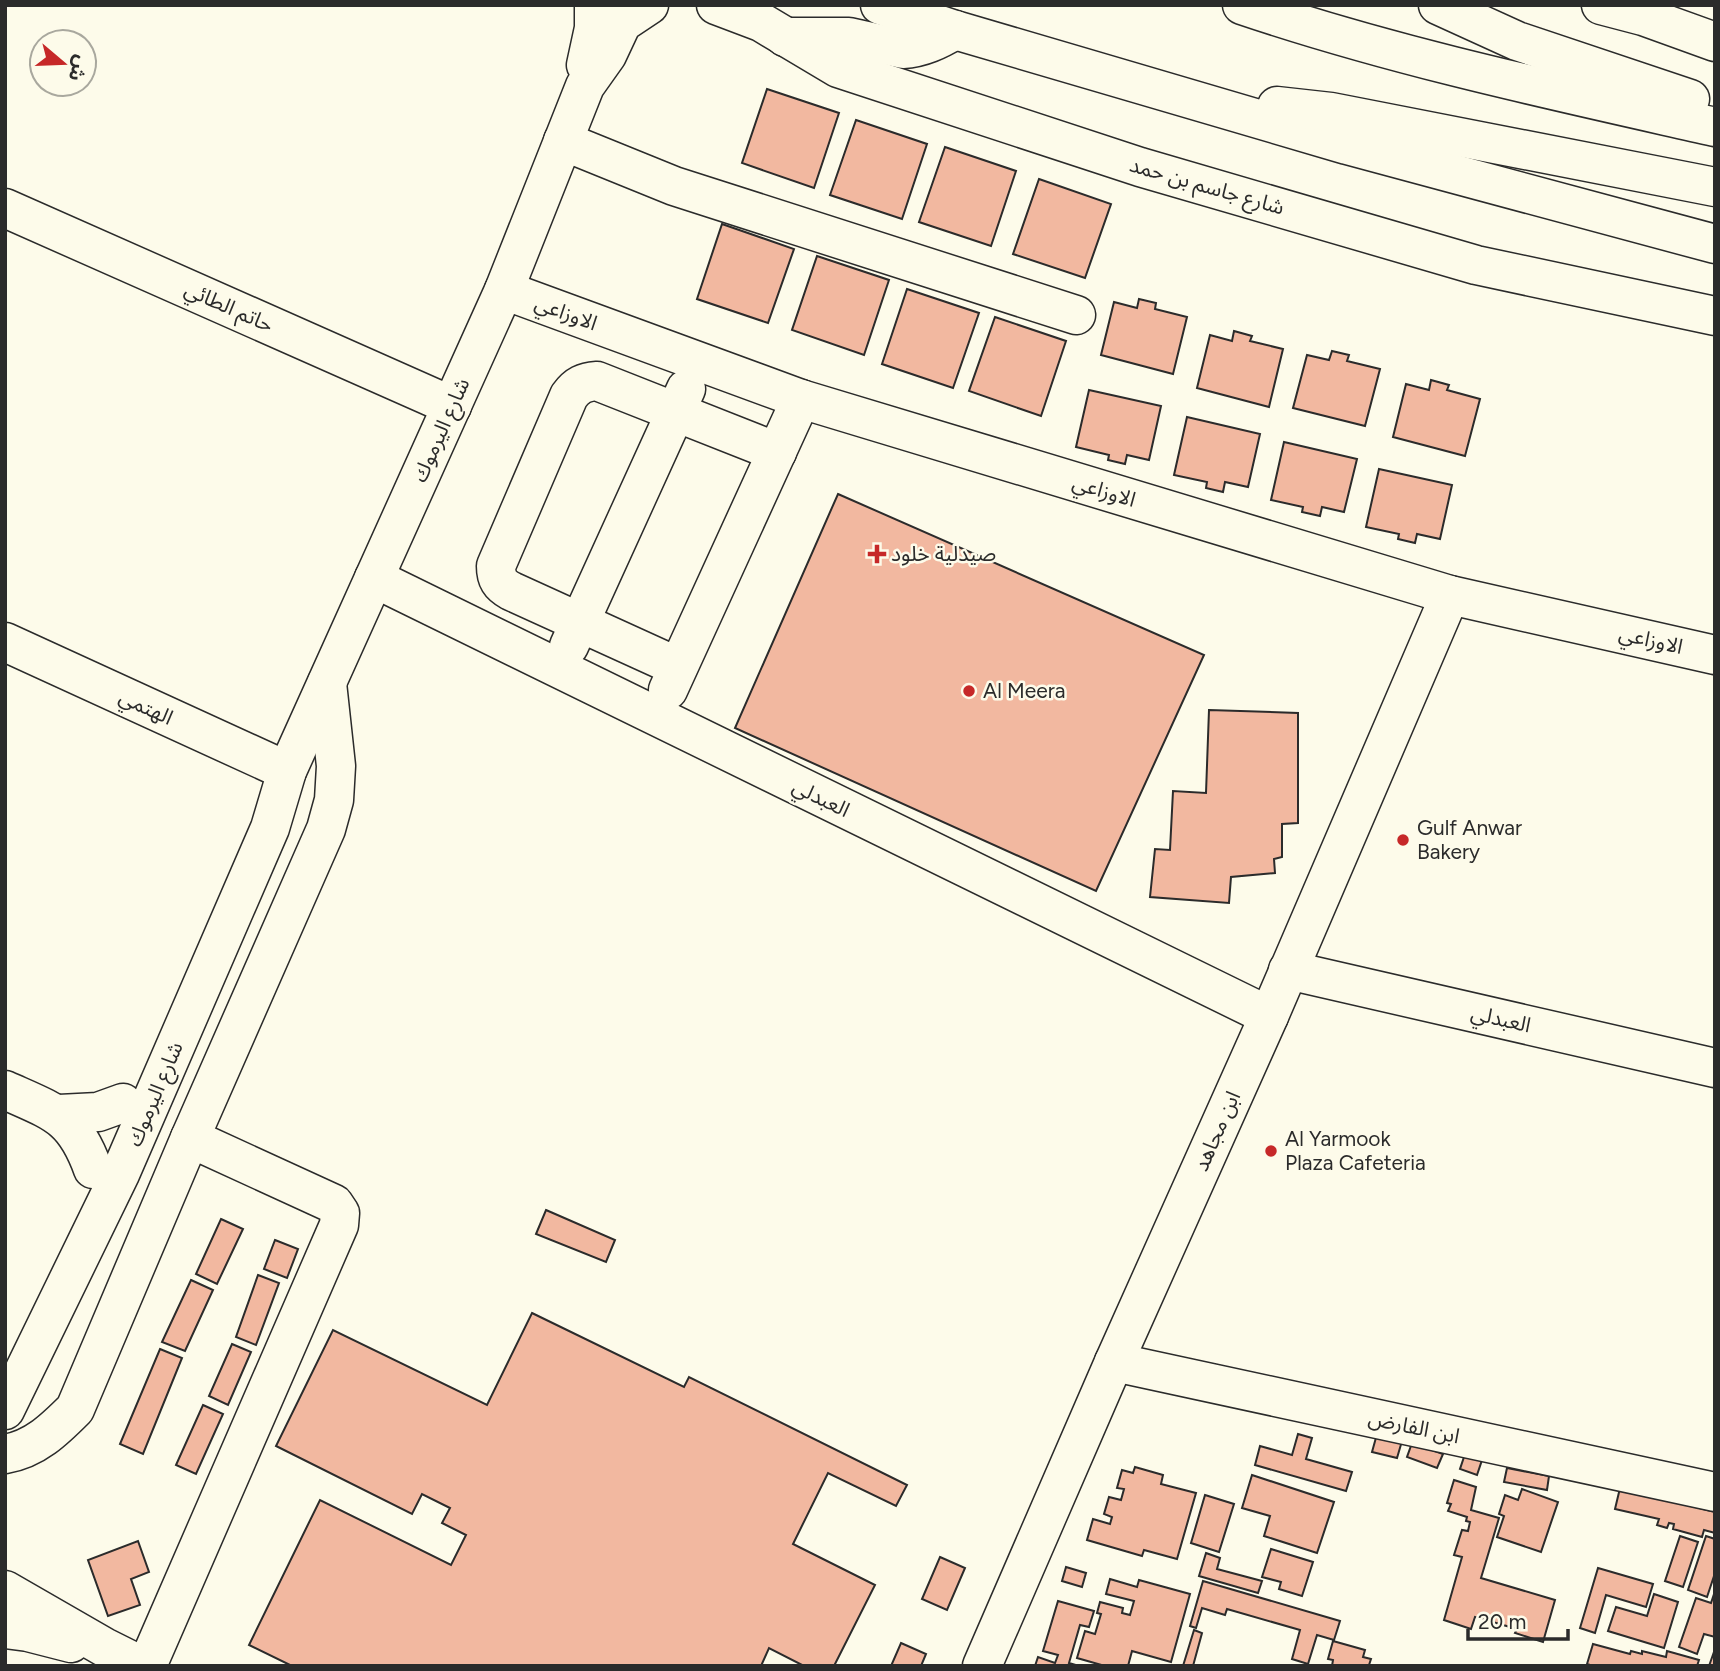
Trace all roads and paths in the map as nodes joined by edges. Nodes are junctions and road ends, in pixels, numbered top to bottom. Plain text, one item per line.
1 (594, 5) edge
2 (649, 5) edge
3 (716, 5) edge
4 (880, 5) edge
5 (1242, 5) edge
6 (1438, 5) edge
7 (1601, 5) edge
8 (955, 30) junction
9 (785, 37) junction
10 (1715, 41) edge
11 (585, 86) junction
12 (1181, 96) junction
13 (1715, 107) edge
14 (1715, 127) edge
15 (563, 141) junction
16 (1715, 187) edge
17 (5, 208) edge
18 (1715, 244) edge
19 (504, 290) junction
20 (1076, 315) dead end
21 (1715, 316) edge
22 (699, 362) junction
23 (801, 399) junction
24 (452, 406) junction
25 (676, 411) junction
26 (777, 452) junction
27 (374, 578) junction
28 (1450, 595) junction
29 (580, 622) junction
30 (5, 642) edge
31 (1715, 655) edge
32 (678, 667) junction
33 (558, 669) junction
34 (327, 683) junction
35 (655, 717) junction
36 (287, 771) junction
37 (1288, 970) junction
38 (1269, 1016) junction
39 (1715, 1068) edge
40 (5, 1090) edge
41 (122, 1103) junction
42 (59, 1114) junction
43 (190, 1138) junction
44 (93, 1170) junction
45 (5, 1356) edge
46 (1114, 1362) junction
47 (5, 1410) edge
48 (5, 1454) edge
49 (1715, 1492) edge
50 (5, 1590) edge
51 (5, 1629) edge
52 (124, 1660) edge
53 (982, 1666) edge

1 - 11 street
2 - 11 street
3 - 9 street, شارع جاسم بن حمد
4 - 8 street
5 - 14 street
6 - 13 street
7 - 10 street
8 - 9 street
8 - 12 street
9 - 21 street, شارع جاسم بن حمد
11 - 15 street, شارع اليرموك
12 - 16 street
12 - 18 street
15 - 19 street, شارع اليرموك
15 - 20 street
17 - 24 street, حاتم الطائي
19 - 22 street, الاوزاعي
19 - 24 street, شارع اليرموك
22 - 23 street, الاوزاعي
22 - 25 street
23 - 26 street
23 - 28 street, الاوزاعي
24 - 27 street, شارع اليرموك
25 - 26 street
25 - 29 street
25 - 29 street
26 - 32 street
27 - 33 street, العبدلي
27 - 34 street, شارع اليرموك
28 - 31 street, الاوزاعي
28 - 37 street, ابن مجاهد
29 - 32 street
29 - 33 street
30 - 36 street, الهتمي
32 - 35 street
33 - 35 street, العبدلي
34 - 36 street, شارع اليرموك
34 - 43 street
35 - 38 street, العبدلي
36 - 41 street, شارع اليرموك
36 - 47 street, شارع اليرموك
37 - 38 street, ابن مجاهد
37 - 39 street, العبدلي
38 - 46 street, ابن مجاهد
40 - 42 street
41 - 42 street
41 - 44 street, شارع اليرموك
42 - 44 street
43 - 48 street
43 - 52 street
44 - 45 street, شارع اليرموك
46 - 49 street, ابن الفارض
46 - 53 street, ابن مجاهد
50 - 52 street
51 - 52 street

